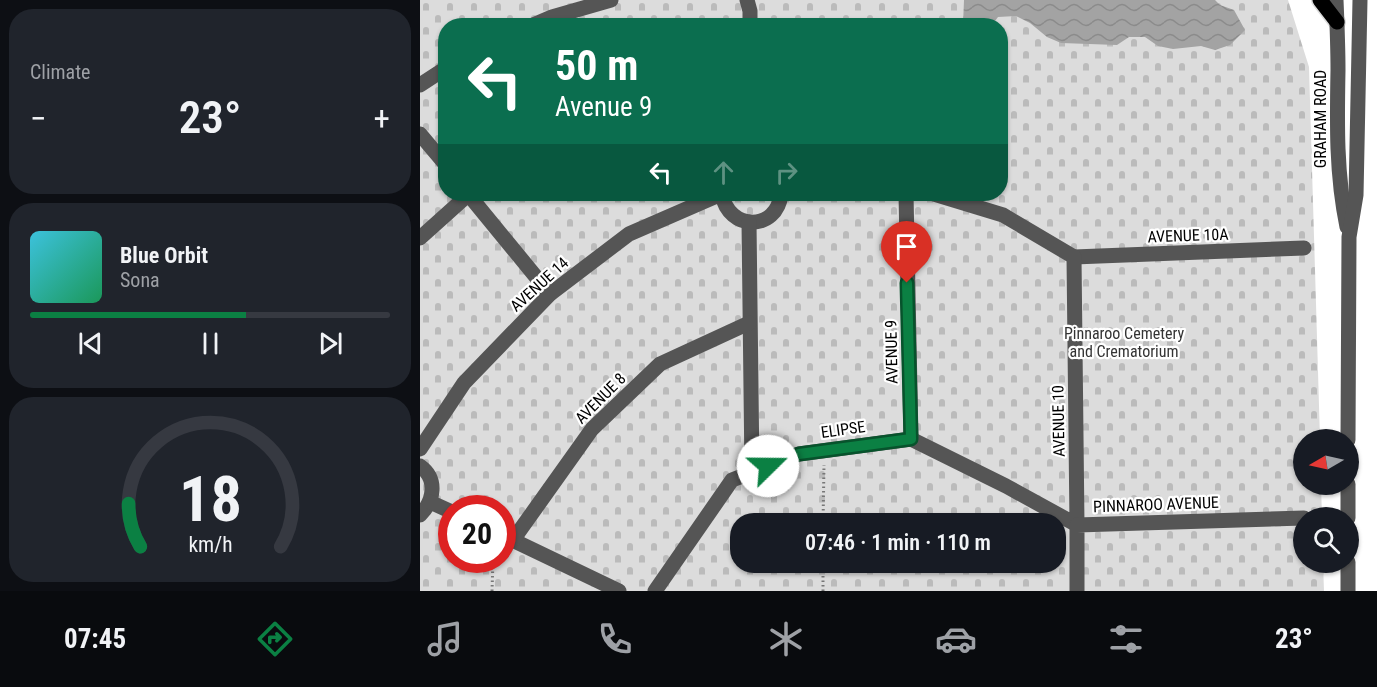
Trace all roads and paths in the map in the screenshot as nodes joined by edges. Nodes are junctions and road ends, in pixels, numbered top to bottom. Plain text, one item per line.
1 (611, 0) edge
2 (747, 0) edge
3 (1320, 0) edge
4 (1336, 0) edge
5 (1360, 0) edge
6 (550, 18) edge
7 (750, 18) edge
8 (1337, 22) junction
9 (438, 73) edge
10 (420, 85) edge
11 (420, 134) edge
12 (438, 155) edge
13 (461, 201) edge
14 (475, 201) edge
15 (706, 201) edge
16 (723, 201) edge
17 (779, 201) edge
18 (906, 201) edge
19 (957, 201) edge
20 (749, 222) junction
21 (1349, 237) junction
22 (420, 238) edge
23 (1304, 248) dead end
24 (1074, 257) junction
25 (550, 294) junction
26 (749, 323) junction
27 (1348, 429) edge
28 (911, 439) junction
29 (420, 449) edge
30 (824, 450) junction
31 (420, 466) edge
32 (752, 472) junction
33 (430, 502) junction
34 (438, 506) edge
35 (823, 513) edge
36 (420, 515) edge
37 (1293, 518) edge
38 (1077, 525) junction
39 (516, 527) edge
40 (516, 541) edge
41 (492, 573) edge
42 (823, 573) edge
43 (1348, 573) edge
44 (492, 591) edge
45 (619, 591) edge
46 (655, 591) edge
47 (823, 591) edge
48 (1077, 591) edge
49 (1348, 591) edge

1 - 6 street
2 - 7 street
3 - 8 main road
4 - 8 street, GRAHAM ROAD
5 - 21 street, GRAHAM ROAD
8 - 21 street, GRAHAM ROAD
9 - 10 street
11 - 12 street
13 - 22 street
14 - 25 street
15 - 25 street, AVENUE 14
16 - 20 street
17 - 20 street
18 - 28 street, AVENUE 9
19 - 24 street
20 - 26 street
21 - 27 street, GRAHAM ROAD
23 - 24 street, AVENUE 10A
24 - 38 street, AVENUE 10
25 - 29 street, AVENUE 14
26 - 32 street
26 - 39 street, AVENUE 8
28 - 30 street, ELIPSE
28 - 38 street
30 - 32 street, ELIPSE
30 - 35 path
31 - 33 street
32 - 46 street, ELIPSE
33 - 34 street
33 - 36 street
37 - 38 street, PINNAROO AVENUE
38 - 48 street, PINNAROO AVENUE
40 - 45 street
41 - 44 path
42 - 47 path
43 - 49 street

